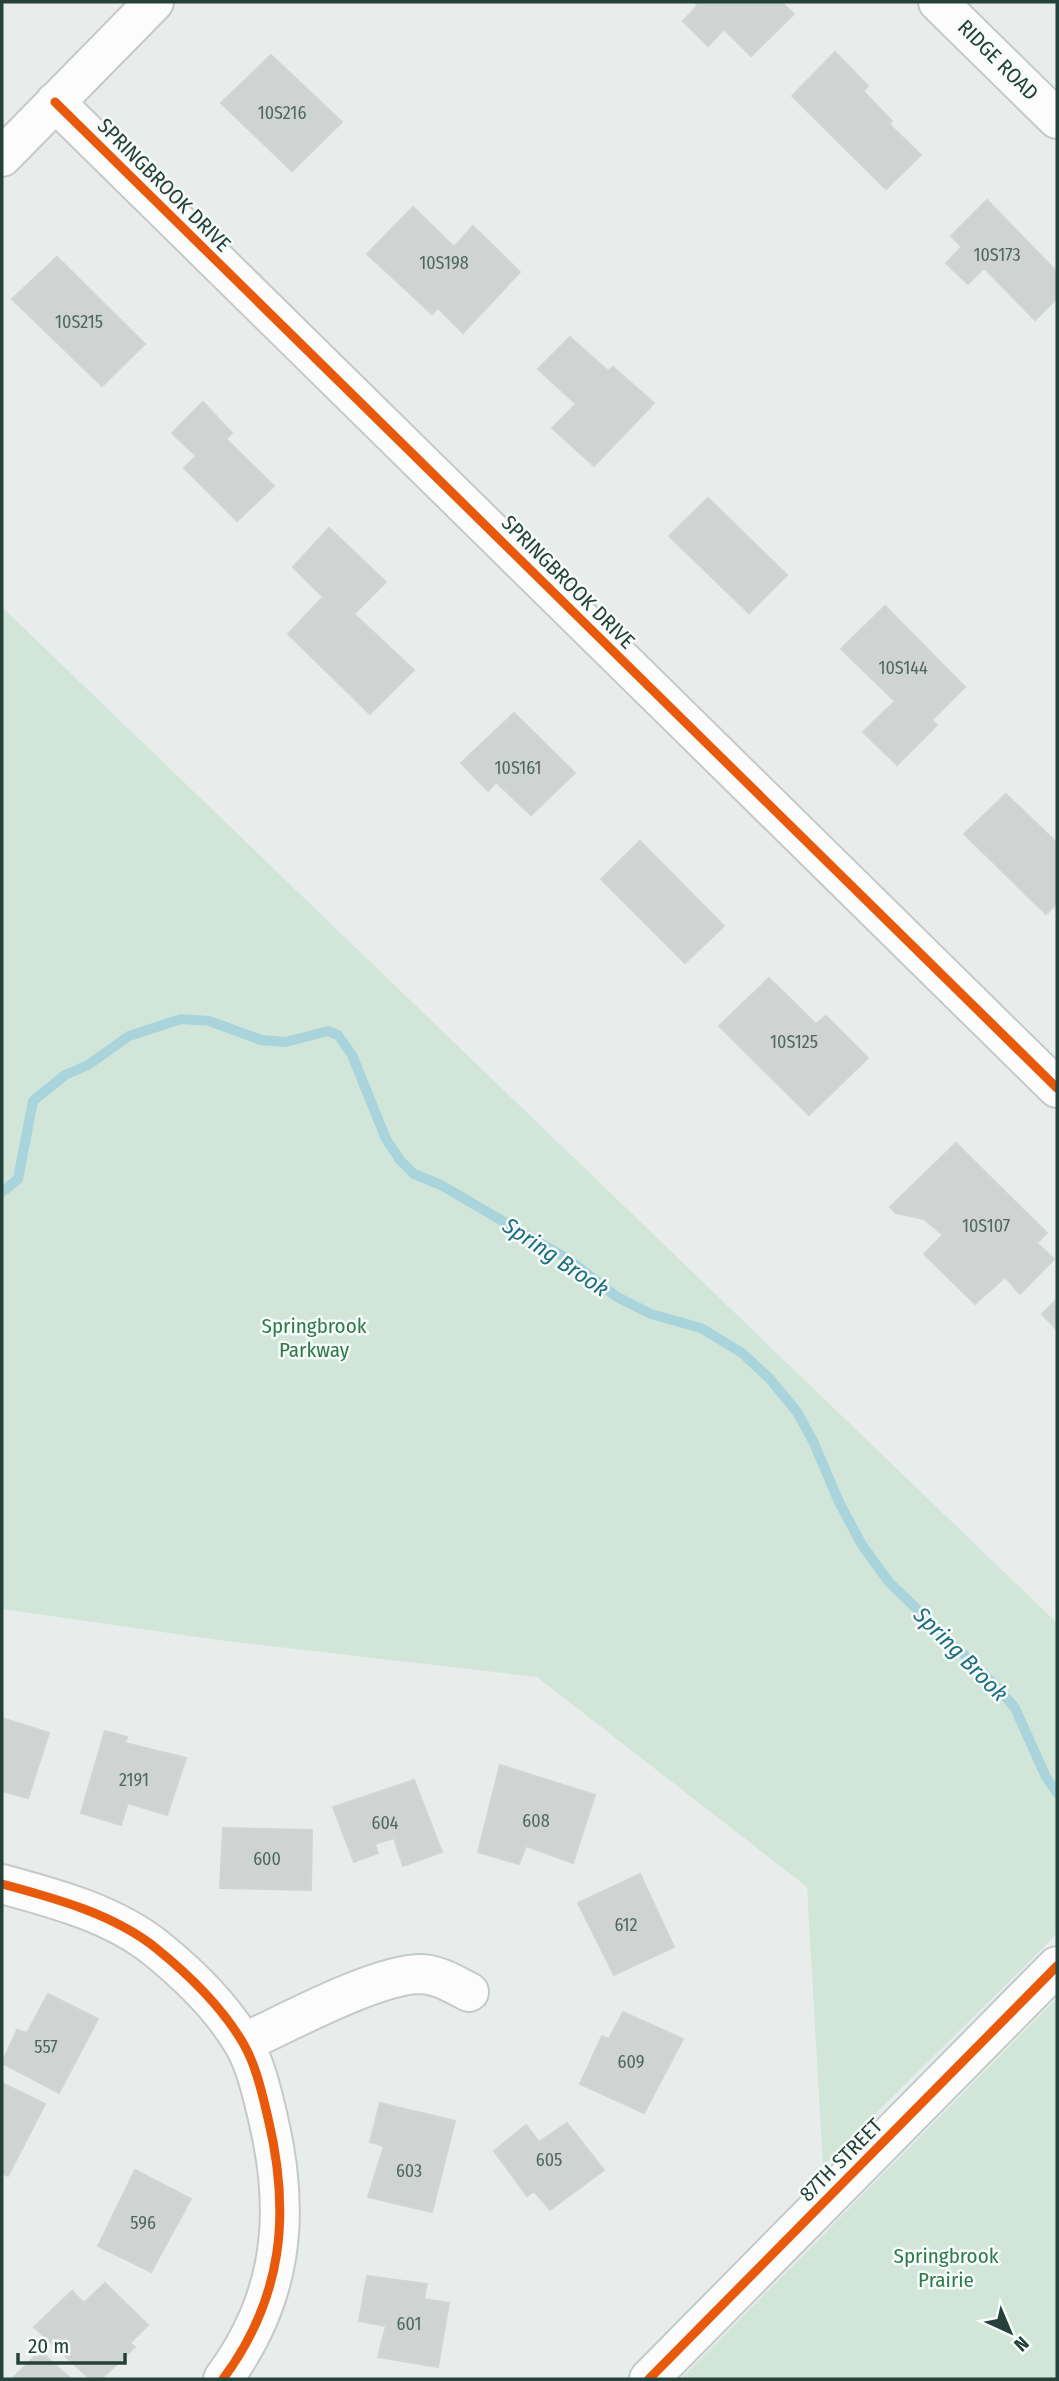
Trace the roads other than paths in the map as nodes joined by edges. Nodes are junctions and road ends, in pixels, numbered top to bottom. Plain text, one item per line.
1 (154, 2) edge
2 (938, 2) edge
3 (55, 102) junction
4 (1057, 119) edge
5 (2, 157) edge
6 (1057, 1087) edge
7 (2, 1884) edge
8 (1057, 1966) edge
9 (469, 1992) dead end
10 (243, 2043) junction
11 (223, 2379) edge
12 (649, 2379) edge

1 - 3 street
2 - 4 street, RIDGE ROAD
3 - 5 street
3 - 6 street, SPRINGBROOK DRIVE
7 - 10 street
8 - 12 street, 87TH STREET
9 - 10 street
10 - 11 street

